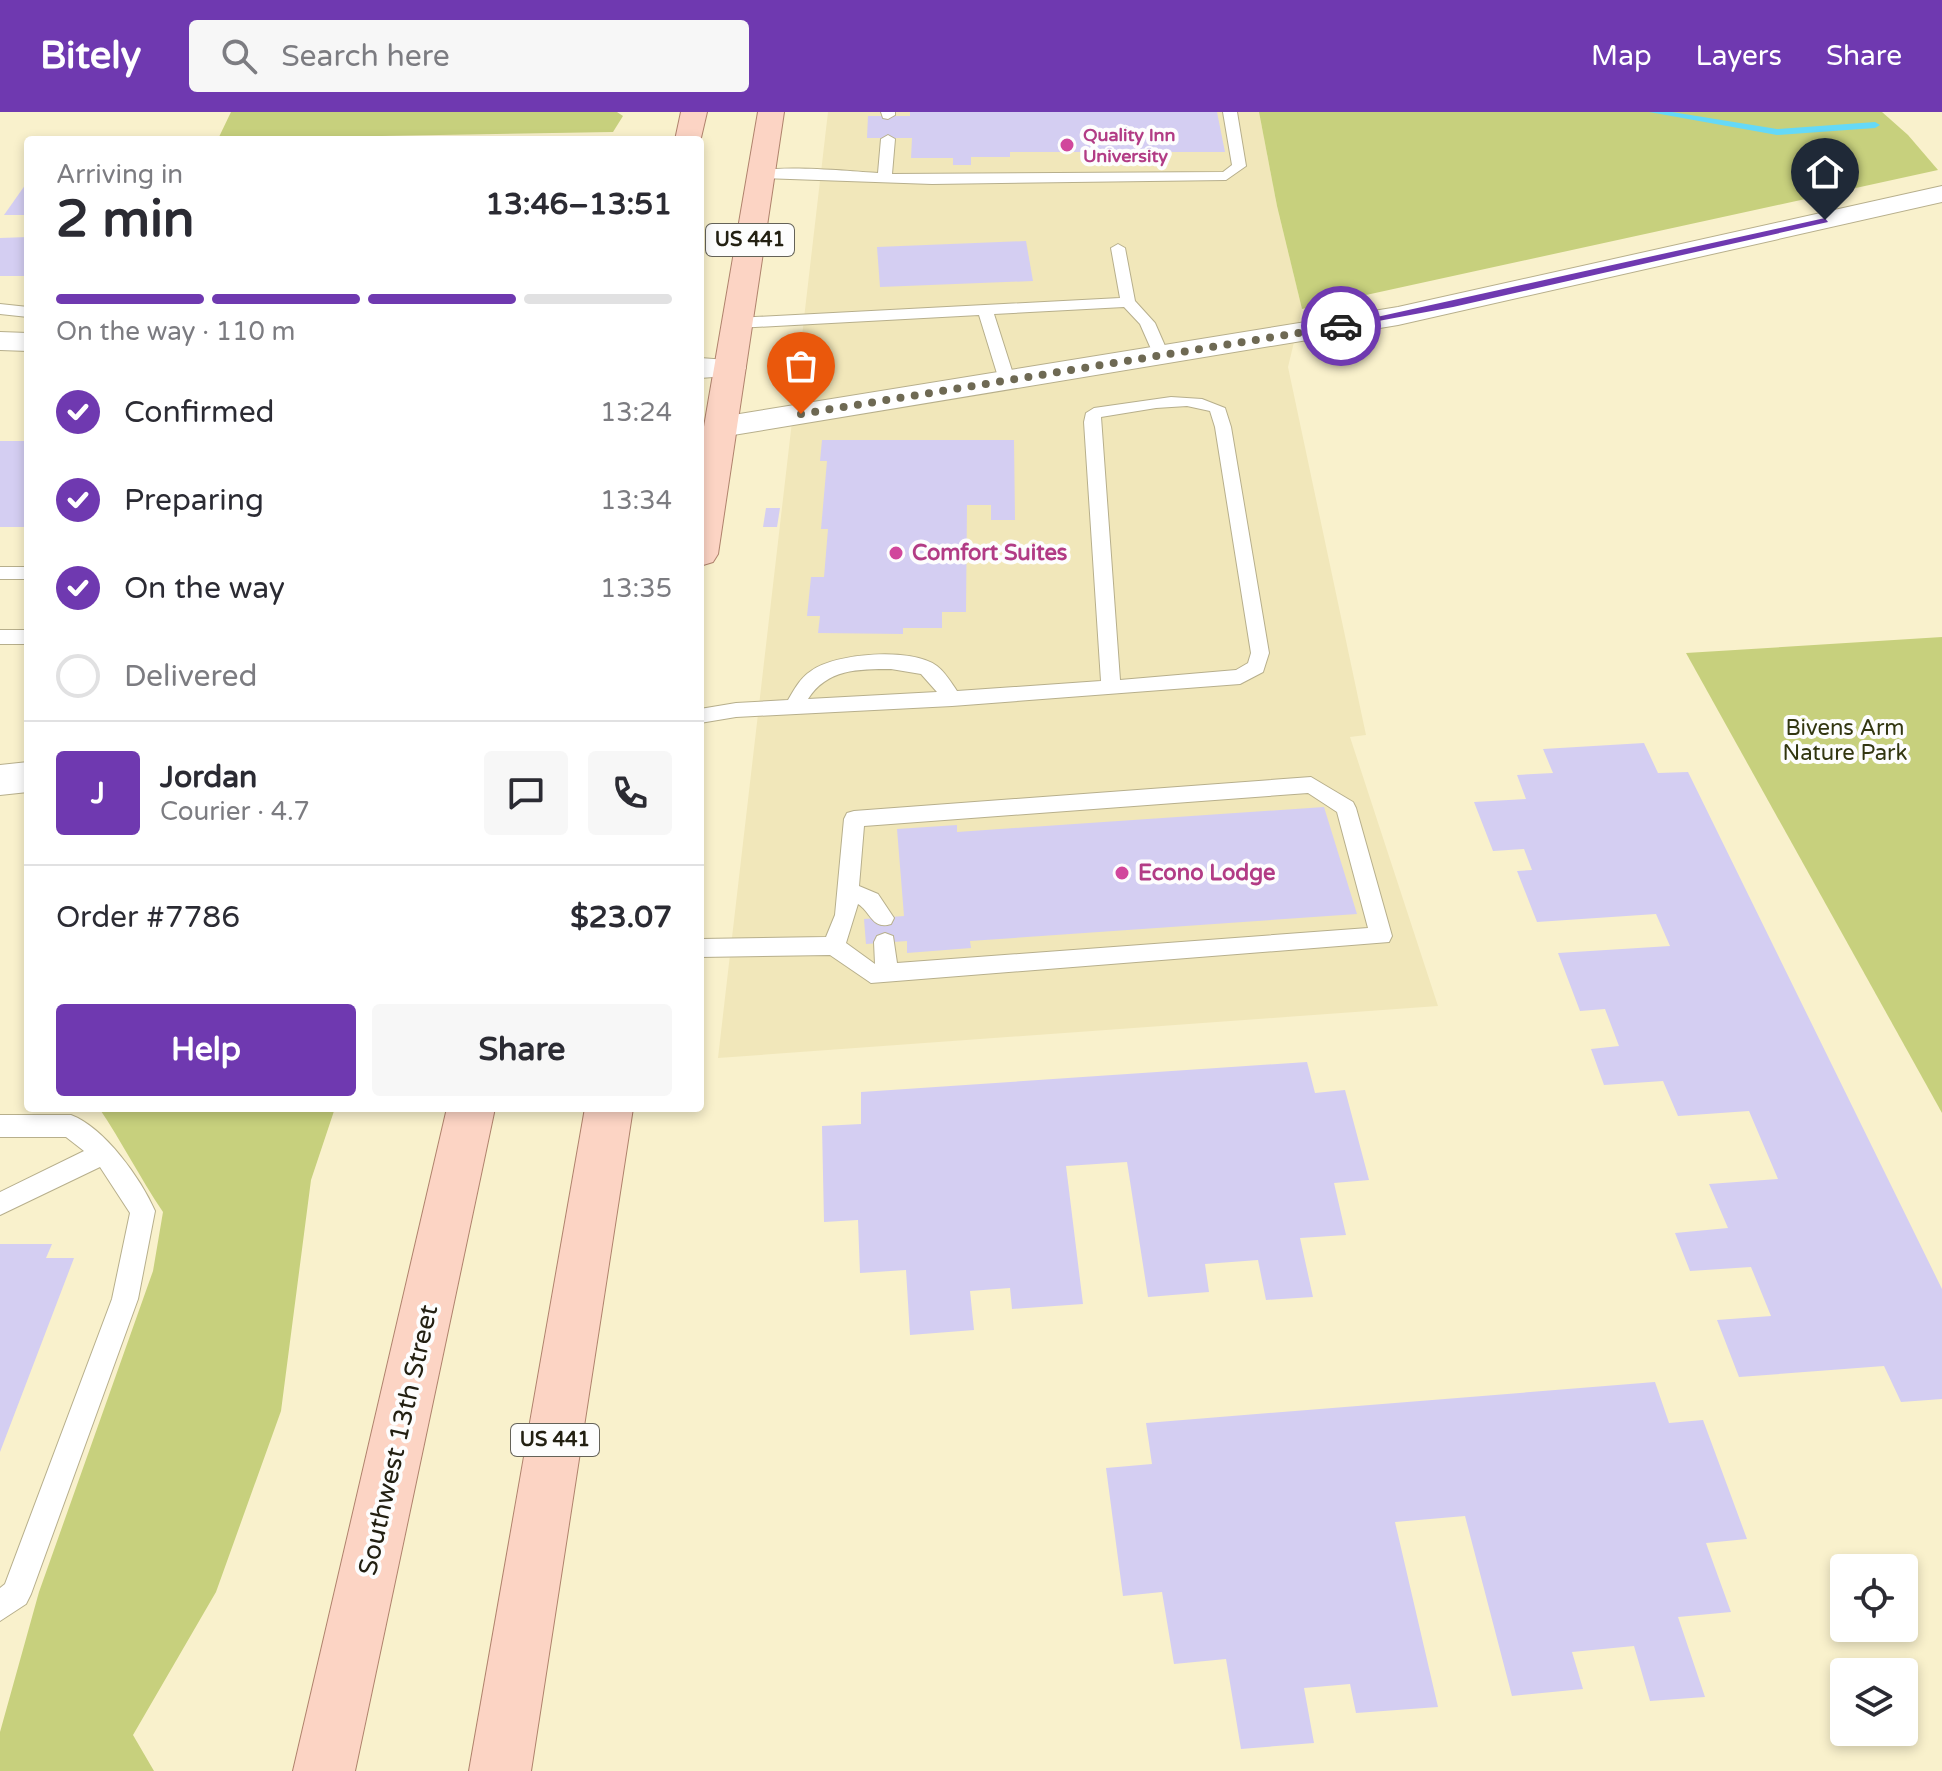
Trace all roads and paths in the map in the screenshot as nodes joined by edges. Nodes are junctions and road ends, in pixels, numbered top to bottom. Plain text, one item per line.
1 (694, 112) edge
2 (771, 112) edge
3 (1230, 112) edge
4 (689, 136) edge
5 (888, 139) dead end
6 (761, 174) junction
7 (885, 176) junction
8 (1942, 194) edge
9 (1118, 248) dead end
10 (1128, 302) junction
11 (0, 309) edge
12 (985, 310) junction
13 (24, 312) edge
14 (737, 323) junction
15 (1161, 355) junction
16 (715, 368) edge
17 (1007, 380) junction
18 (721, 427) junction
19 (704, 530) edge
20 (0, 573) edge
21 (24, 573) edge
22 (0, 637) edge
23 (24, 637) edge
24 (1111, 688) junction
25 (952, 699) junction
26 (794, 707) junction
27 (704, 715) edge
28 (24, 777) edge
29 (0, 780) edge
30 (848, 890) junction
31 (883, 918) dead end
32 (885, 942) dead end
33 (834, 946) junction
34 (704, 948) edge
35 (887, 973) junction
36 (470, 1112) edge
37 (608, 1112) edge
38 (0, 1126) edge
39 (104, 1153) junction
40 (0, 1204) edge
41 (0, 1606) edge
42 (324, 1771) edge
43 (500, 1771) edge

1 - 4 main road
2 - 6 main road, US 441
3 - 7 lane
5 - 7 lane
6 - 7 lane
6 - 14 main road, US 441
8 - 15 street
9 - 10 lane
10 - 12 lane
10 - 15 lane
11 - 13 lane
12 - 14 lane
12 - 17 lane
14 - 16 main road, US 441
15 - 17 street
16 - 18 main road, US 441
17 - 18 street
18 - 19 main road, US 441
20 - 21 lane
22 - 23 lane
24 - 24 lane
24 - 25 lane
25 - 26 lane
25 - 26 lane
26 - 27 lane
28 - 29 street
30 - 31 lane
30 - 33 lane
30 - 35 lane
32 - 35 lane
33 - 34 lane
33 - 35 lane
36 - 42 main road, Southwest 13th Street
37 - 43 main road, US 441
38 - 39 lane
39 - 40 lane
39 - 41 lane

